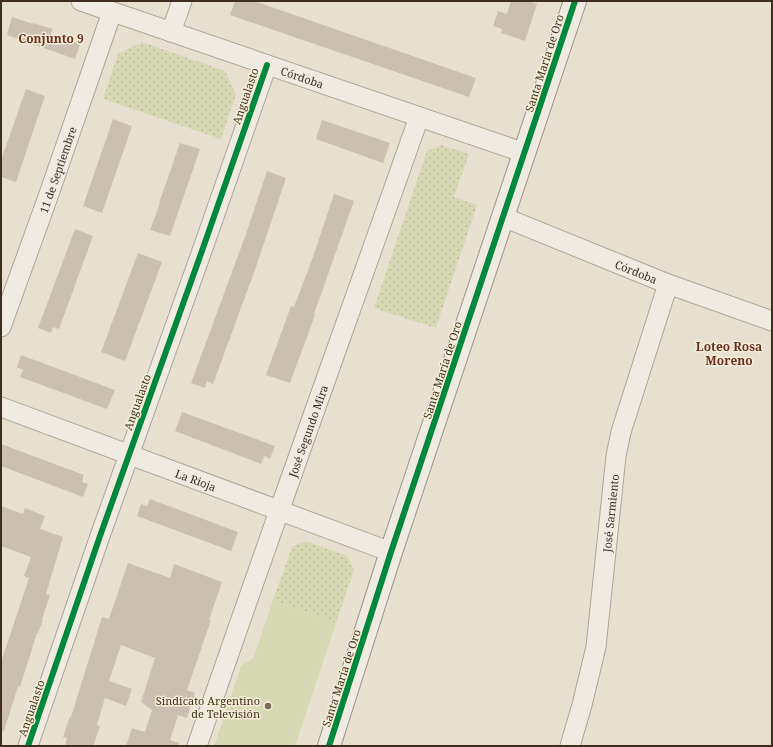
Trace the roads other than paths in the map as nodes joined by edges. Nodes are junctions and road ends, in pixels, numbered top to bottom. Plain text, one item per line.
1 (81, 1) edge
2 (182, 1) edge
3 (575, 1) edge
4 (112, 12) junction
5 (171, 32) junction
6 (267, 65) junction
7 (419, 117) junction
8 (524, 153) junction
9 (503, 217) junction
10 (668, 284) junction
11 (772, 321) edge
12 (1, 327) edge
13 (1, 407) edge
14 (129, 454) junction
15 (279, 510) junction
16 (391, 552) junction
17 (28, 746) edge
18 (197, 746) edge
19 (329, 746) edge
20 (570, 746) edge

1 - 4 street, Córdoba
2 - 5 street
3 - 8 street, Santa María de Oro
4 - 5 street, Córdoba
4 - 12 street, 11 de Septiembre
5 - 6 street, Córdoba
6 - 7 street, Córdoba
6 - 14 street, Angualasto
7 - 8 street, Córdoba
7 - 15 street, José Segundo Mira
8 - 9 street, Santa María de Oro
9 - 10 street, Córdoba
9 - 16 street, Santa María de Oro
10 - 11 street, Córdoba
10 - 20 street, José Sarmiento
13 - 14 street, La Rioja
14 - 15 street, La Rioja
14 - 17 street, Angualasto
15 - 16 street, La Rioja
15 - 18 street, José Segundo Mira
16 - 19 street, Santa María de Oro

